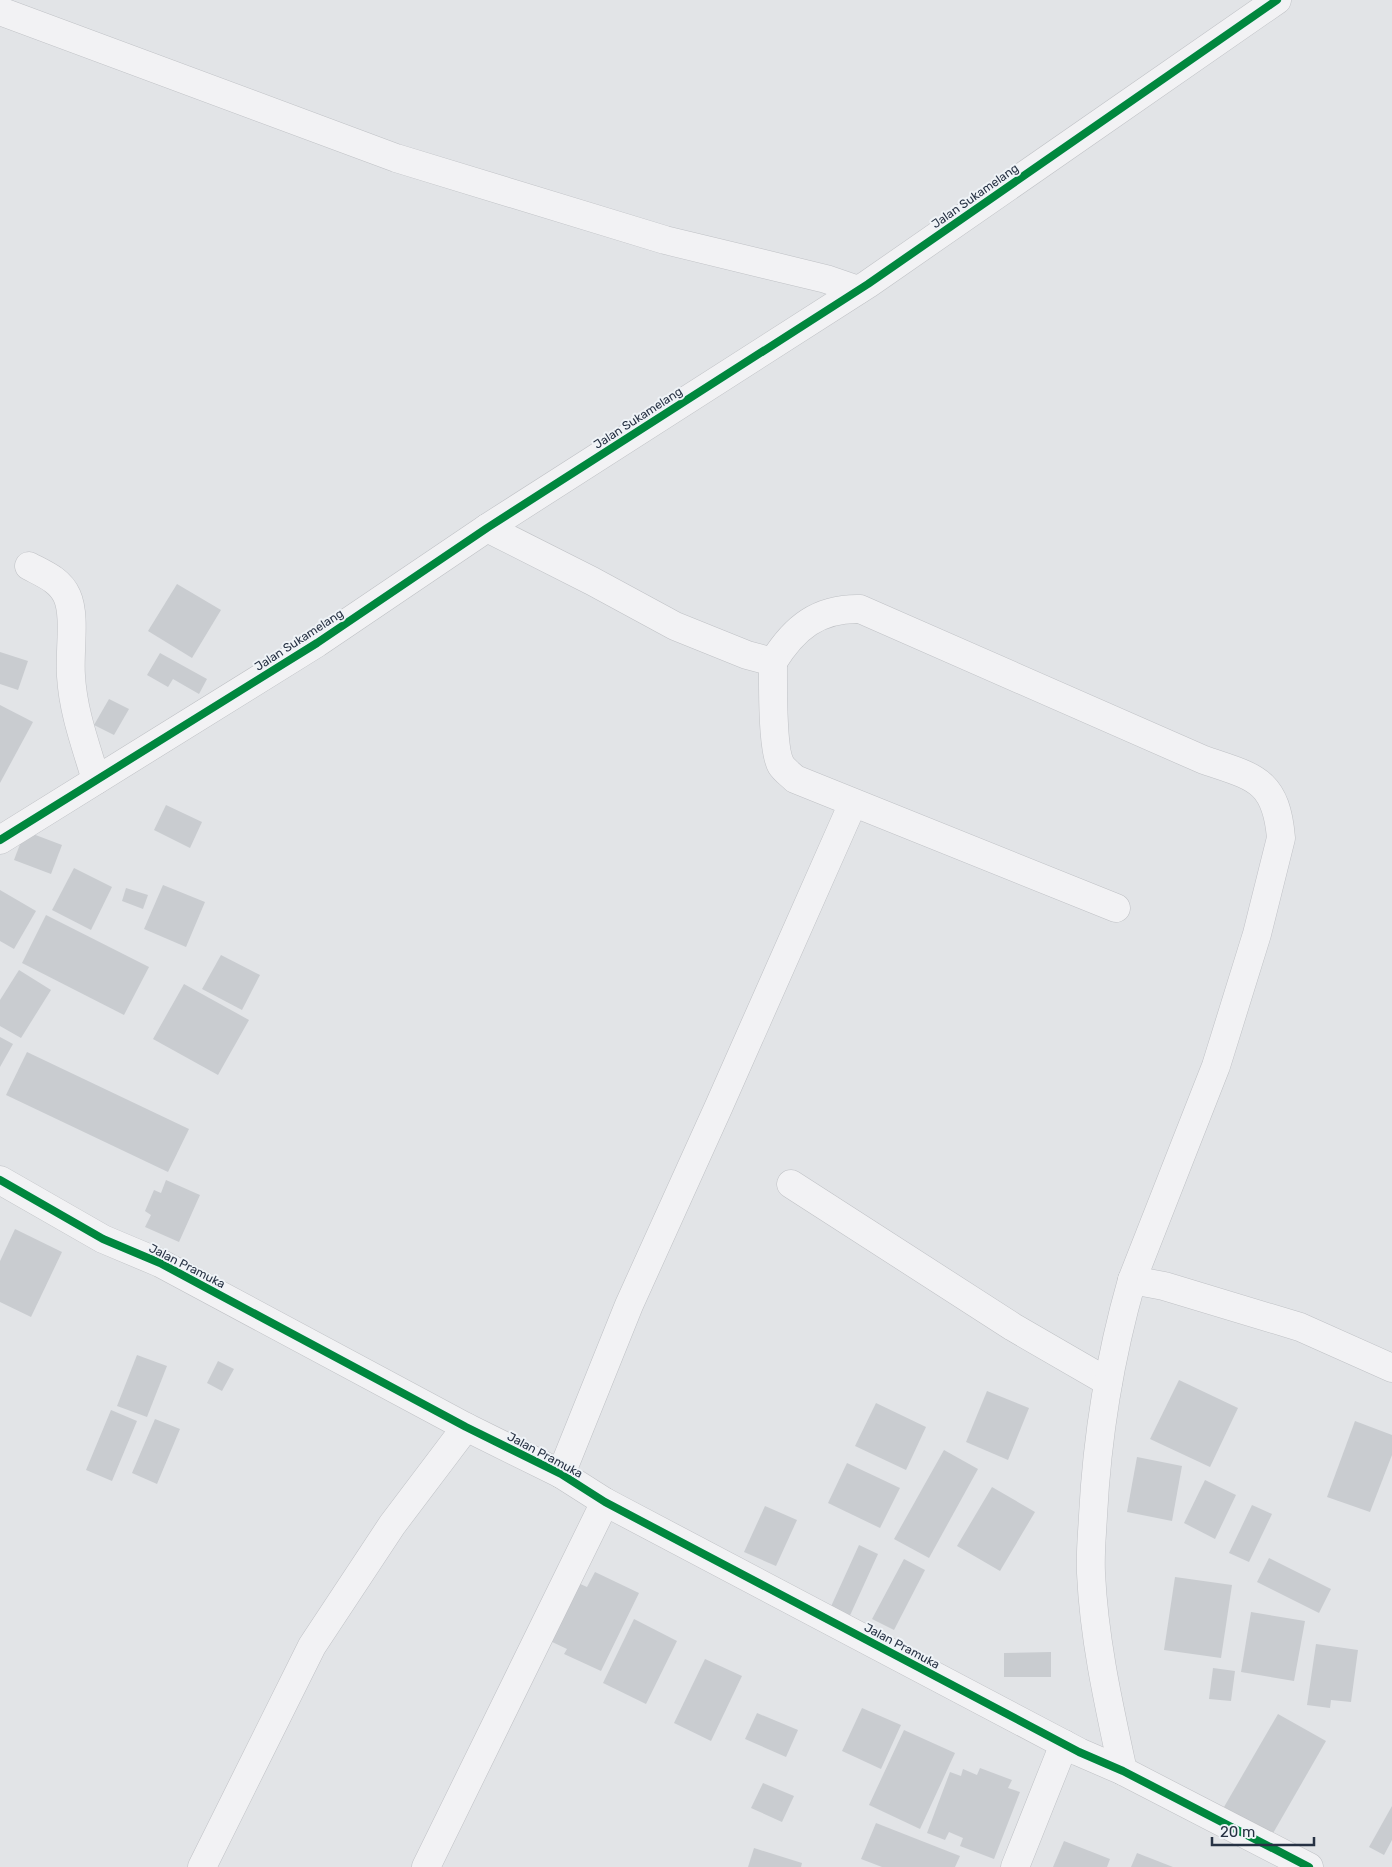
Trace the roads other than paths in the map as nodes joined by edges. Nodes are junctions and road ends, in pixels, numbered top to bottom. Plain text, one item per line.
1 (1277, 0) edge
2 (0, 12) edge
3 (858, 290) junction
4 (487, 528) junction
5 (29, 566) dead end
6 (773, 662) junction
7 (96, 780) junction
8 (853, 803) junction
9 (0, 840) edge
10 (1116, 908) dead end
11 (0, 1180) edge
12 (791, 1184) dead end
13 (1132, 1280) junction
14 (1392, 1368) edge
15 (1108, 1382) junction
16 (466, 1427) junction
17 (561, 1474) junction
18 (605, 1502) junction
19 (1072, 1748) junction
20 (1115, 1768) junction
21 (202, 1867) edge
22 (426, 1867) edge
23 (1016, 1867) edge
24 (1309, 1867) edge

1 - 3 street, Jalan Sukamelang
2 - 3 street
3 - 4 street, Jalan Sukamelang
4 - 6 street
4 - 7 street, Jalan Sukamelang
5 - 7 street
6 - 8 street
6 - 13 street
7 - 9 street, Jalan Sukamelang
8 - 10 street
8 - 17 street
11 - 16 street, Jalan Pramuka
12 - 15 street
13 - 14 street
13 - 15 street
15 - 20 street
16 - 17 street, Jalan Pramuka
16 - 21 street
17 - 18 street, Jalan Pramuka
18 - 19 street, Jalan Pramuka
18 - 22 street
19 - 20 street, Jalan Pramuka
19 - 23 street
20 - 24 street, Jalan Pramuka

